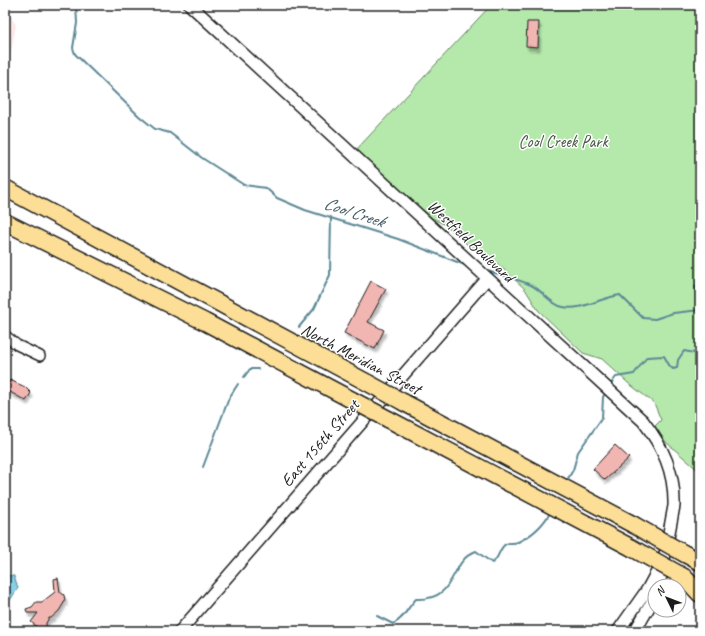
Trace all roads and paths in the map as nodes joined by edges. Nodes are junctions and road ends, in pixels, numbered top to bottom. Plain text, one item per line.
1 (190, 5) edge
2 (5, 184) edge
3 (5, 188) edge
4 (68, 221) junction
5 (5, 222) edge
6 (5, 231) edge
7 (108, 274) junction
8 (484, 276) junction
9 (5, 335) edge
10 (40, 356) dead end
11 (670, 530) junction
12 (693, 555) edge
13 (700, 562) edge
14 (684, 577) junction
15 (661, 578) edge
16 (700, 587) edge
17 (700, 594) edge
18 (647, 611) edge
19 (180, 631) edge
20 (618, 631) edge
21 (635, 631) edge

1 - 8 street, Westfield Boulevard
2 - 4 highway
3 - 4 highway, North Meridian Street
4 - 12 highway, North Meridian Street, bridge
5 - 7 highway
6 - 7 highway
7 - 14 highway, bridge
8 - 11 street, Westfield Boulevard
8 - 19 street, East 156th Street
9 - 10 street
11 - 15 street, Westfield Boulevard
11 - 20 street, Westfield Boulevard
12 - 13 highway, North Meridian Street
14 - 16 highway
14 - 17 highway
18 - 21 street

